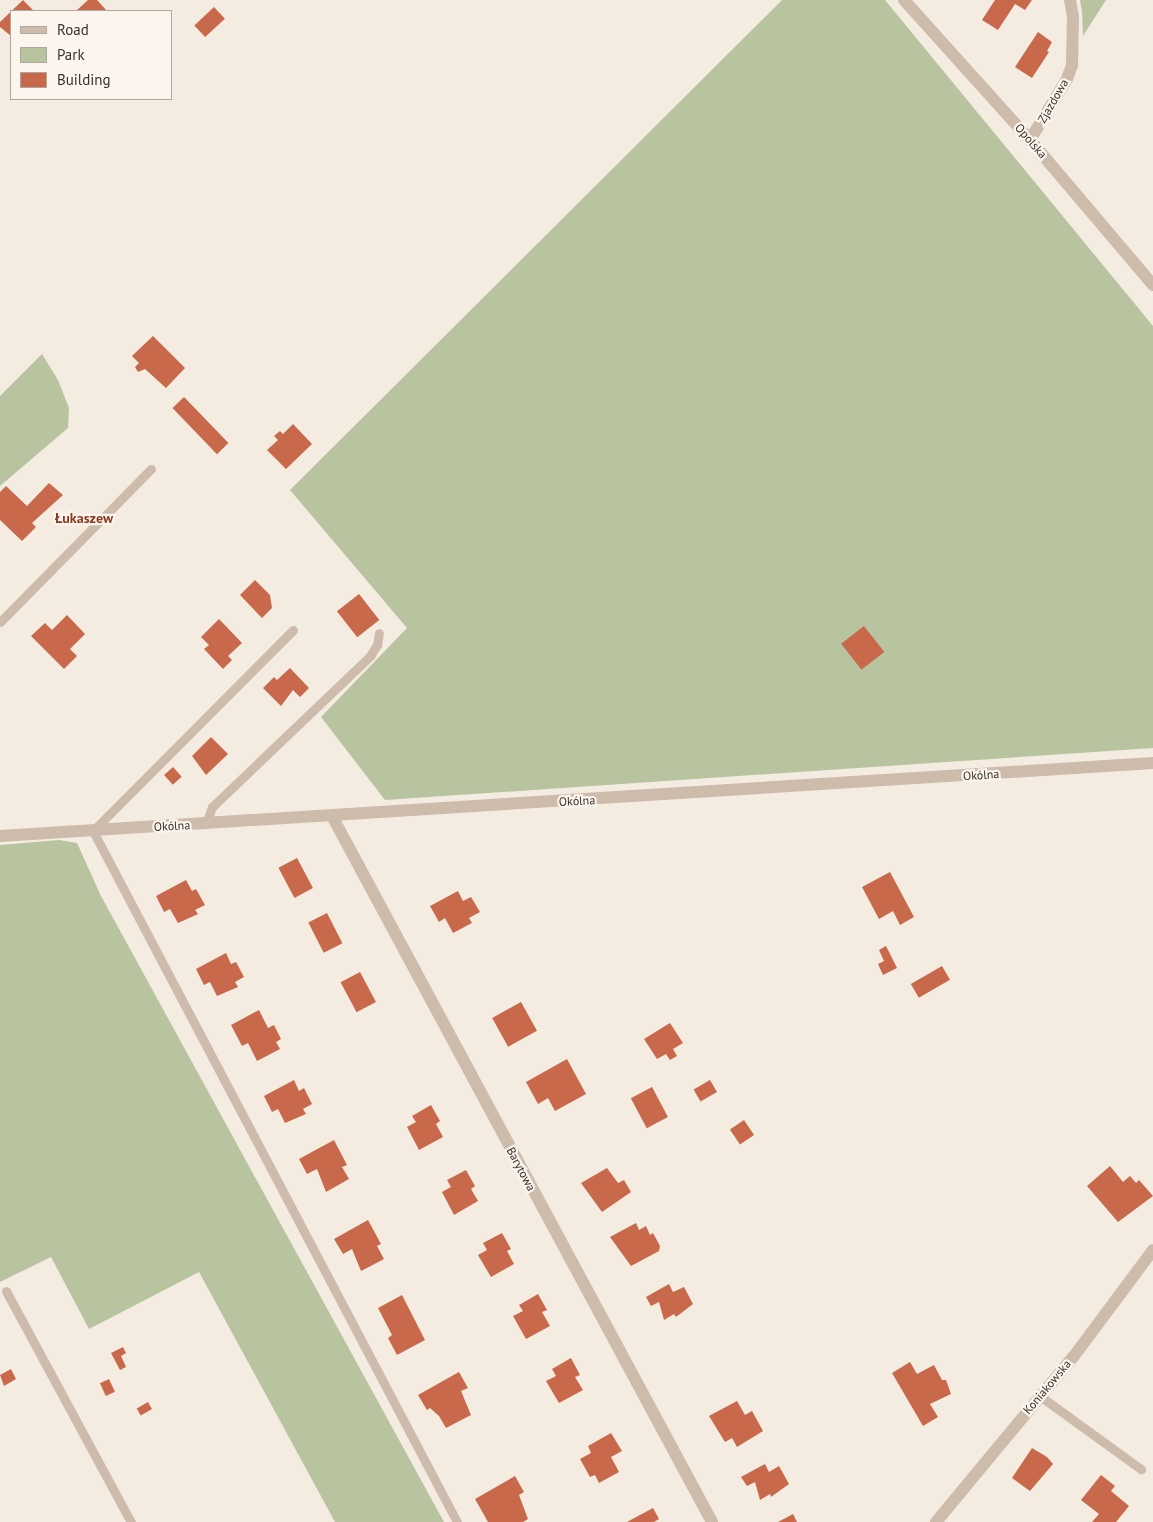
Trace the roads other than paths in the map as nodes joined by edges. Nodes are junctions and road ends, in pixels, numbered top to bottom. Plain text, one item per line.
1 (904, 0) edge
2 (1070, 0) edge
3 (1030, 140) junction
4 (1153, 286) edge
5 (151, 469) dead end
6 (0, 622) edge
7 (293, 630) dead end
8 (379, 633) dead end
9 (1153, 763) edge
10 (332, 816) junction
11 (206, 824) junction
12 (93, 831) junction
13 (0, 836) edge
14 (1153, 1250) edge
15 (6, 1291) dead end
16 (1040, 1396) junction
17 (1141, 1469) dead end
18 (130, 1522) edge
19 (457, 1522) edge
20 (712, 1522) edge
21 (936, 1522) edge

1 - 3 street, Opolska
2 - 3 street, Zjazdowa
3 - 4 street, Opolska
5 - 6 lane
7 - 12 lane
8 - 11 lane
9 - 10 street, Okólna
10 - 11 street, Okólna
10 - 20 street, Barytowa
11 - 12 street, Okólna
12 - 13 street, Okólna
12 - 19 lane
14 - 16 street, Koniakowska
15 - 18 lane
16 - 17 lane
16 - 21 street, Koniakowska

